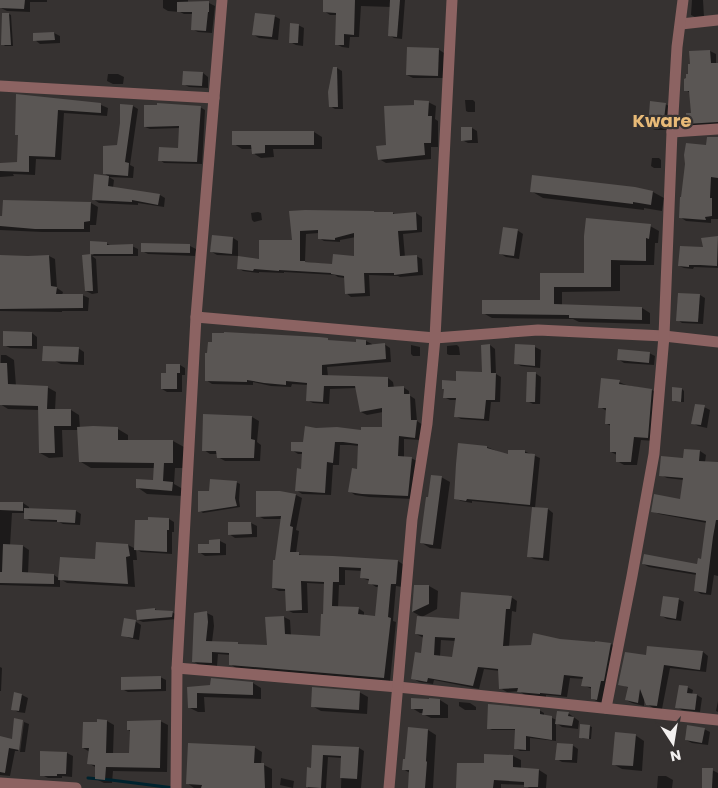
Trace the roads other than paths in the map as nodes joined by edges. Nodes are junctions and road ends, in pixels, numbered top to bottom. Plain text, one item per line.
1 (222, 0) edge
2 (452, 0) edge
3 (683, 0) edge
4 (718, 20) edge
5 (681, 24) junction
6 (0, 86) edge
7 (214, 98) junction
8 (718, 129) edge
9 (672, 132) junction
10 (196, 317) junction
11 (664, 336) junction
12 (435, 338) junction
13 (718, 342) edge
14 (177, 668) junction
15 (398, 687) junction
16 (606, 708) junction
17 (718, 720) edge
18 (0, 783) edge
19 (76, 788) edge
20 (176, 788) edge
21 (389, 788) edge

1 - 7 street
2 - 12 street
3 - 5 street
4 - 5 street
5 - 9 street
6 - 7 street
7 - 10 street
8 - 9 street
9 - 11 street
10 - 12 street
10 - 14 street
11 - 12 street
11 - 13 street
11 - 16 street
12 - 15 street
14 - 15 street
14 - 20 street
15 - 16 street
15 - 21 street
16 - 17 street
18 - 19 street

